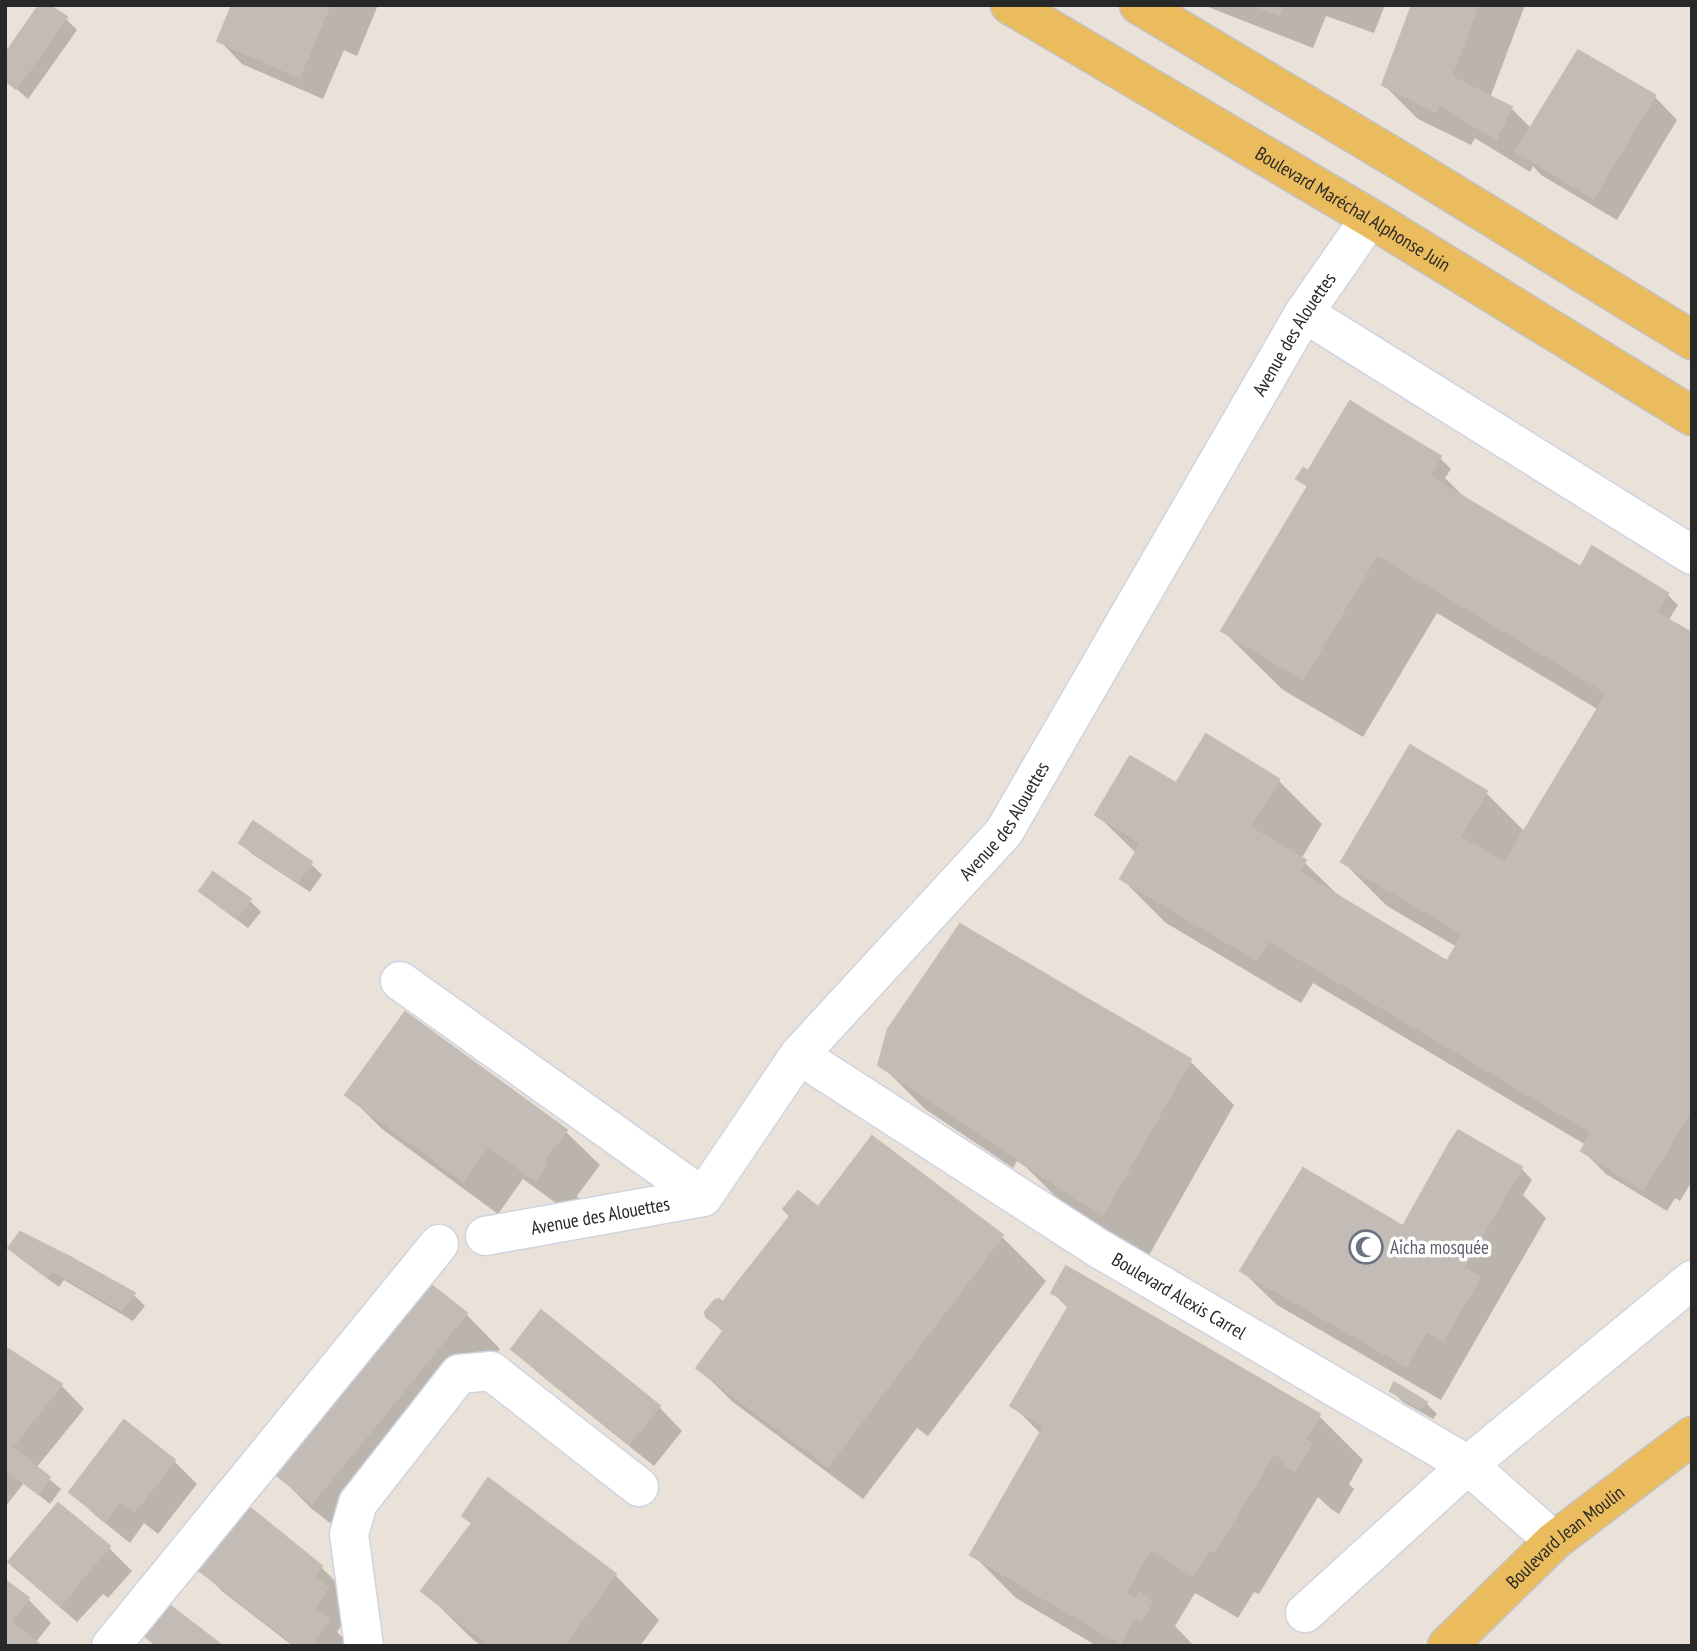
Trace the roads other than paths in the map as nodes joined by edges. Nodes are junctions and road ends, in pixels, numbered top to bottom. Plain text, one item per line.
1 (1010, 5) edge
2 (1139, 5) edge
3 (1370, 218) junction
4 (1304, 313) junction
5 (1692, 340) edge
6 (1692, 416) edge
7 (1692, 555) edge
8 (400, 981) dead end
9 (799, 1055) junction
10 (703, 1197) junction
11 (485, 1236) dead end
12 (439, 1244) dead end
13 (1692, 1280) edge
14 (1692, 1436) edge
15 (1468, 1465) junction
16 (639, 1487) dead end
17 (1554, 1541) junction
18 (1305, 1613) dead end
19 (111, 1646) edge
20 (364, 1646) edge
21 (1447, 1646) edge

1 - 3 main road, Boulevard Maréchal Alphonse Juin
2 - 5 main road
3 - 4 street, Avenue des Alouettes
3 - 6 main road, Boulevard Maréchal Alphonse Juin
4 - 7 street
4 - 9 street, Avenue des Alouettes
8 - 10 street
9 - 10 street, Avenue des Alouettes
9 - 15 street, Boulevard Alexis Carrel
10 - 11 street, Avenue des Alouettes
12 - 19 street
13 - 15 street
14 - 17 main road, Boulevard Jean Moulin
15 - 17 street, Boulevard Alexis Carrel
15 - 18 street
16 - 20 street
17 - 21 main road, Boulevard Jean Moulin

